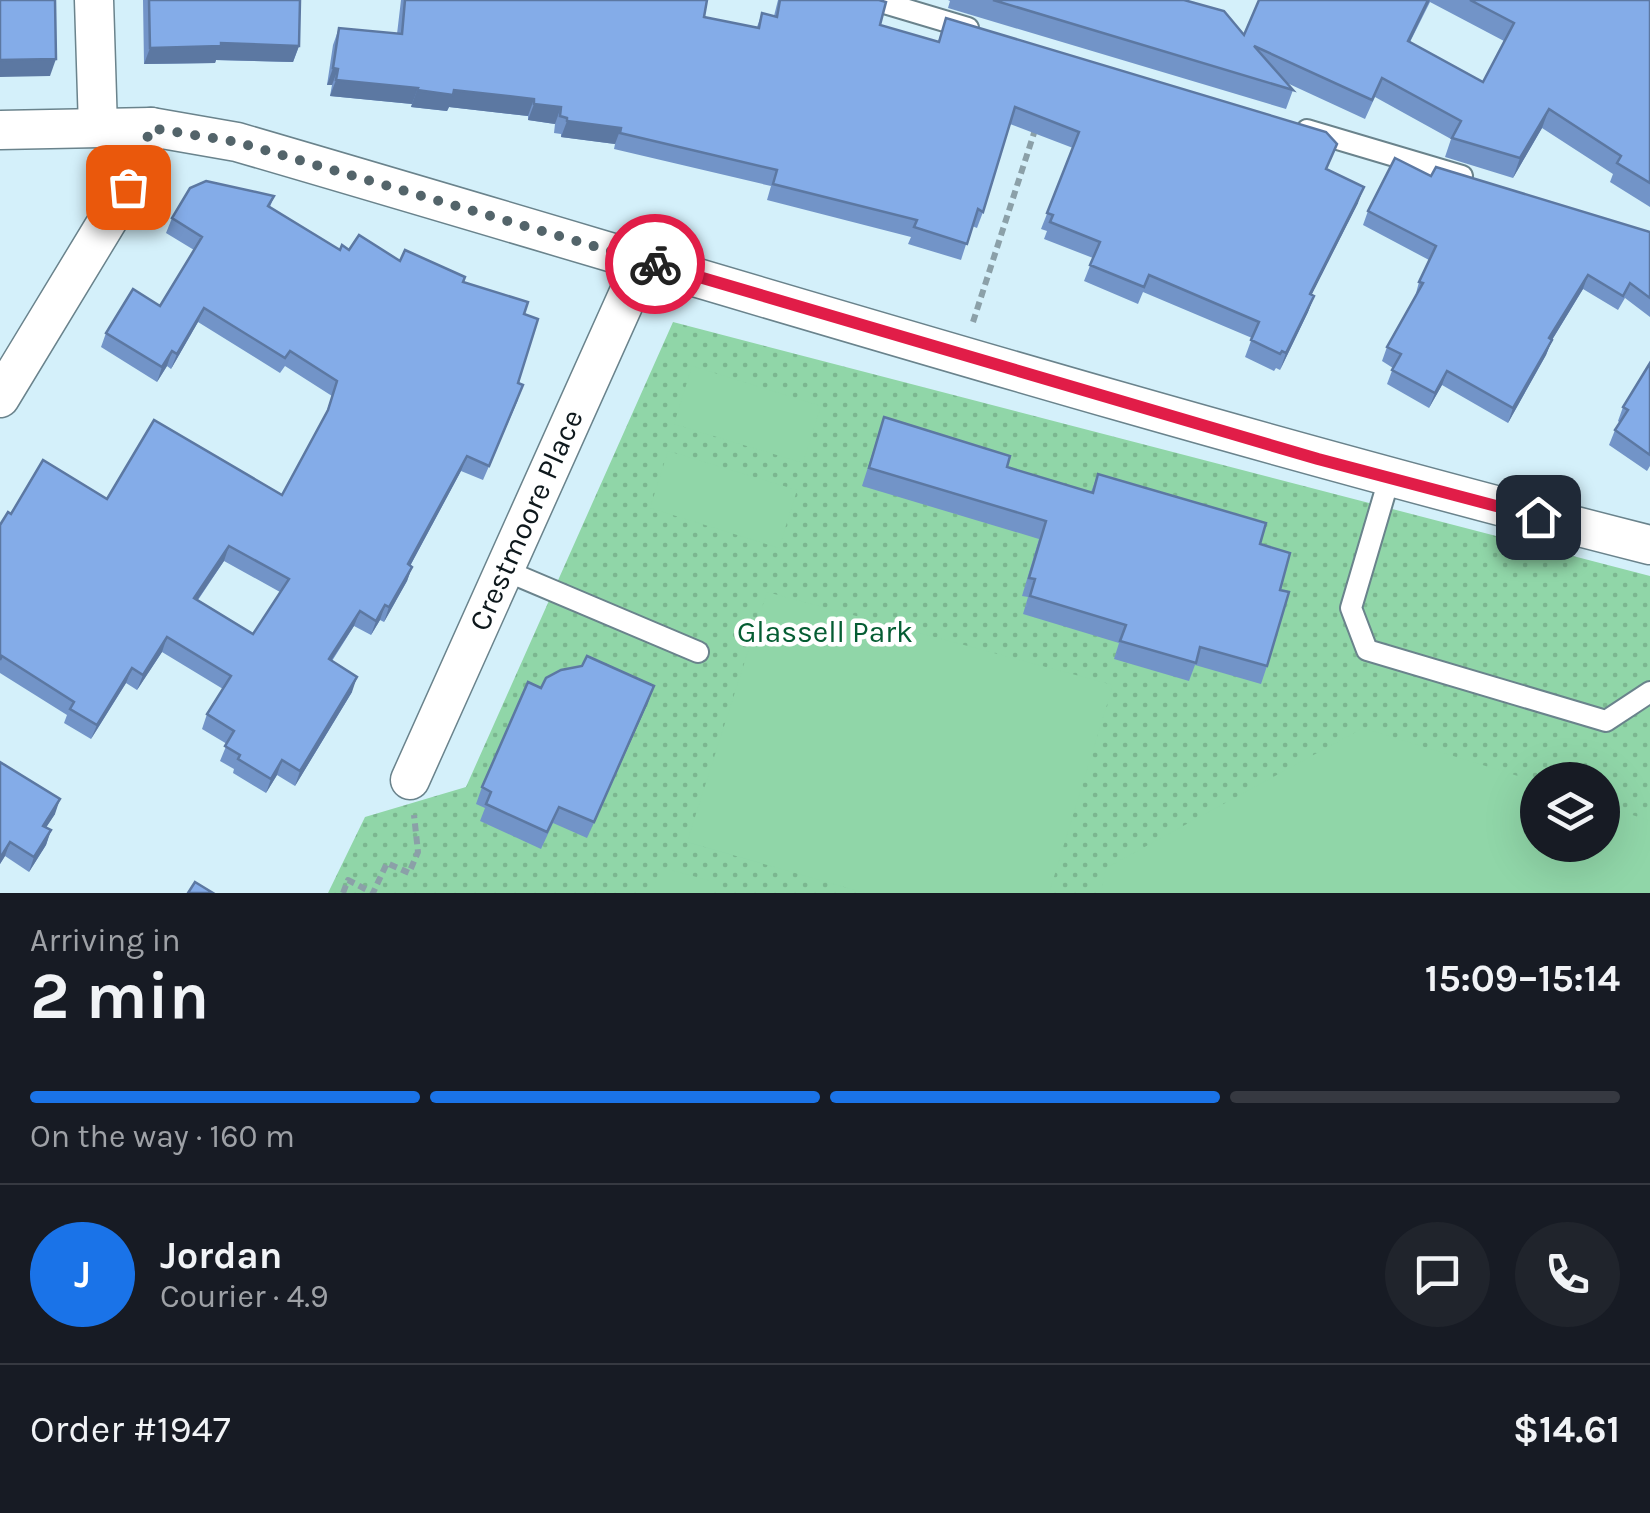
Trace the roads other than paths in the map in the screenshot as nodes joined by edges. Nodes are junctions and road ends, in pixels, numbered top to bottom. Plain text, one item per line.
1 (94, 0) edge
2 (874, 0) edge
3 (985, 33) edge
4 (1288, 124) edge
5 (98, 128) junction
6 (151, 128) junction
7 (0, 130) edge
8 (1478, 181) edge
9 (643, 261) junction
10 (0, 398) edge
11 (1389, 479) junction
12 (1650, 545) edge
13 (504, 570) junction
14 (698, 652) dead end
15 (1650, 692) edge
16 (410, 780) dead end

1 - 5 street
2 - 3 lane
4 - 8 lane
5 - 6 street
5 - 7 street
6 - 9 street
6 - 10 street
9 - 11 street
9 - 13 street, Crestmoore Place
11 - 12 street
11 - 15 lane
13 - 14 lane
13 - 16 street, Crestmoore Place

